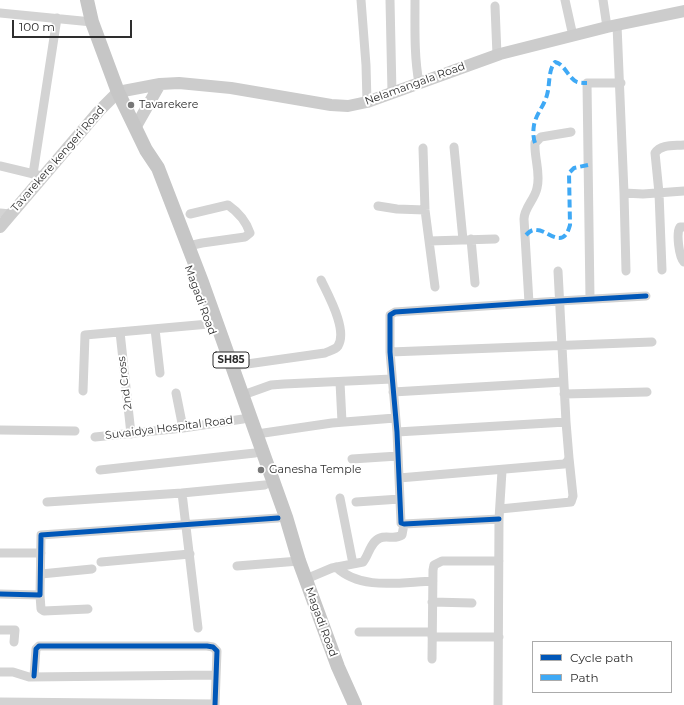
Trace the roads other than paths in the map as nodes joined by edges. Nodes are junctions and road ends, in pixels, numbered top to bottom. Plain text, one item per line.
1 (87, 0) edge
2 (361, 0) edge
3 (390, 0) edge
4 (416, 0) edge
5 (565, 0) edge
6 (603, 0) edge
7 (495, 6) dead end
8 (684, 11) edge
9 (0, 13) edge
10 (57, 18) junction
11 (92, 22) junction
12 (612, 26) junction
13 (573, 36) junction
14 (497, 56) junction
15 (419, 83) junction
16 (621, 83) junction
17 (160, 84) junction
18 (118, 92) junction
19 (392, 93) junction
20 (367, 102) junction
21 (135, 128) junction
22 (570, 132) dead end
23 (684, 145) edge
24 (454, 147) dead end
25 (423, 148) dead end
26 (0, 166) edge
27 (38, 175) junction
28 (684, 191) edge
29 (624, 193) junction
30 (659, 193) junction
31 (168, 206) junction
32 (378, 206) dead end
33 (425, 210) junction
34 (5, 214) edge
35 (190, 214) dead end
36 (0, 227) edge
37 (684, 227) edge
38 (495, 239) dead end
39 (467, 240) junction
40 (429, 241) junction
41 (188, 246) junction
42 (684, 262) edge
43 (626, 270) dead end
44 (662, 270) dead end
45 (558, 271) dead end
46 (321, 280) dead end
47 (475, 283) dead end
48 (435, 287) dead end
49 (646, 296) dead end
50 (590, 299) junction
51 (559, 301) junction
52 (529, 303) junction
53 (209, 324) junction
54 (155, 329) junction
55 (120, 332) junction
56 (652, 342) dead end
57 (562, 345) junction
58 (390, 352) junction
59 (233, 366) junction
60 (160, 373) dead end
61 (392, 379) junction
62 (340, 382) junction
63 (563, 382) junction
64 (83, 391) dead end
65 (393, 392) junction
66 (647, 392) dead end
67 (176, 393) dead end
68 (564, 394) junction
69 (243, 395) junction
70 (395, 418) junction
71 (243, 419) junction
72 (342, 422) junction
73 (566, 422) junction
74 (183, 428) junction
75 (0, 430) edge
76 (75, 431) dead end
77 (396, 432) junction
78 (131, 434) junction
79 (257, 434) junction
80 (95, 437) dead end
81 (255, 452) junction
82 (398, 456) junction
83 (569, 458) junction
84 (352, 459) dead end
85 (100, 470) dead end
86 (502, 470) junction
87 (399, 478) junction
88 (265, 485) junction
89 (182, 493) junction
90 (340, 498) dead end
91 (400, 499) junction
92 (47, 502) dead end
93 (356, 502) dead end
94 (499, 514) junction
95 (278, 518) junction
96 (186, 524) junction
97 (404, 524) junction
98 (291, 538) junction
99 (0, 553) edge
100 (41, 553) junction
101 (190, 554) junction
102 (299, 561) junction
103 (499, 561) junction
104 (102, 562) dead end
105 (353, 564) junction
106 (237, 566) dead end
107 (336, 567) junction
108 (92, 569) dead end
109 (41, 574) junction
110 (306, 579) junction
111 (433, 581) junction
112 (0, 594) edge
113 (40, 595) junction
114 (432, 602) junction
115 (472, 602) dead end
116 (88, 609) dead end
117 (198, 628) dead end
118 (0, 630) edge
119 (359, 632) dead end
120 (432, 635) junction
121 (499, 637) junction
122 (14, 642) dead end
123 (432, 659) dead end
124 (0, 672) edge
125 (216, 675) junction
126 (34, 676) junction
127 (0, 702) edge
128 (56, 704) edge
129 (215, 704) edge
130 (355, 705) edge
131 (498, 705) edge

1 - 11 main road, Magadi Road / SH85
2 - 20 street
3 - 19 street
4 - 15 street
5 - 13 street
6 - 12 street
7 - 14 street
8 - 12 main road, Nelamangala Road
9 - 10 street
10 - 11 street
10 - 27 street
11 - 18 main road, Magadi Road / SH85
12 - 13 main road, Nelamangala Road
12 - 16 street
13 - 14 main road, Nelamangala Road
14 - 15 main road, Nelamangala Road
15 - 19 main road, Nelamangala Road
16 - 29 street
16 - 50 street
17 - 18 main road, Nelamangala Road
17 - 20 main road, Nelamangala Road
17 - 21 main road
18 - 21 main road, Magadi Road / SH85
18 - 27 main road, Tavarekere kengeri Road
19 - 20 main road, Nelamangala Road
21 - 31 main road, Magadi Road / SH85
22 - 52 street
23 - 30 street
24 - 39 street
25 - 33 street
26 - 27 street
27 - 34 main road, Tavarekere kengeri Road
28 - 30 street
29 - 30 street
29 - 43 street
30 - 44 street
31 - 41 main road, Magadi Road / SH85
31 - 53 main road, Magadi Road / SH85
32 - 33 street
33 - 40 street
34 - 36 main road, Tavarekere kengeri Road
35 - 41 street
37 - 42 street
38 - 39 street
39 - 40 street
39 - 47 street
40 - 48 street
41 - 59 main road, Magadi Road / SH85
45 - 51 street
46 - 59 street
49 - 50 street
50 - 51 street
51 - 52 street
51 - 57 street
52 - 58 street
53 - 54 street
53 - 71 main road, Magadi Road / SH85
54 - 55 street
54 - 60 street
55 - 64 street
55 - 78 street, 2nd Cross
56 - 57 street
57 - 58 street
57 - 63 street
58 - 61 street
59 - 69 main road, Magadi Road / SH85
61 - 62 street
61 - 65 street
62 - 69 street
62 - 72 street
63 - 65 street
63 - 68 street
65 - 70 street
66 - 68 street
67 - 74 street
68 - 73 street
69 - 79 main road, Magadi Road / SH85
70 - 72 street
70 - 77 street
71 - 74 street, Suvaidya Hospital Road
71 - 81 main road, Magadi Road / SH85
72 - 79 street
73 - 77 street
73 - 83 street
74 - 78 street, Suvaidya Hospital Road
75 - 76 street
77 - 82 street
78 - 80 street, Suvaidya Hospital Road
79 - 98 main road, Magadi Road / SH85
81 - 85 street
81 - 88 main road, Magadi Road / SH85
82 - 84 street
82 - 87 street
83 - 86 street
83 - 94 street
86 - 87 street
86 - 94 street
87 - 91 street
88 - 89 street
88 - 95 main road, Magadi Road / SH85
89 - 92 street
89 - 96 street
90 - 105 street
91 - 93 street
91 - 97 street
94 - 97 street
94 - 103 street
95 - 96 street
95 - 98 main road, Magadi Road / SH85
96 - 100 street
96 - 101 street
97 - 105 street
98 - 102 main road, Magadi Road / SH85
99 - 100 street
100 - 109 street
101 - 104 street
101 - 117 street
102 - 106 street
102 - 110 main road, Magadi Road / SH85
103 - 111 street
103 - 121 street
105 - 107 street
107 - 110 street
107 - 111 street
108 - 109 street
109 - 113 street
110 - 130 main road, Magadi Road / SH85
111 - 114 street
112 - 113 street
113 - 116 street
114 - 115 street
114 - 120 street
118 - 122 street
119 - 120 street
120 - 121 street
120 - 123 street
121 - 131 street
124 - 126 street
125 - 126 street
125 - 126 street
125 - 129 street
127 - 128 street
128 - 129 street

